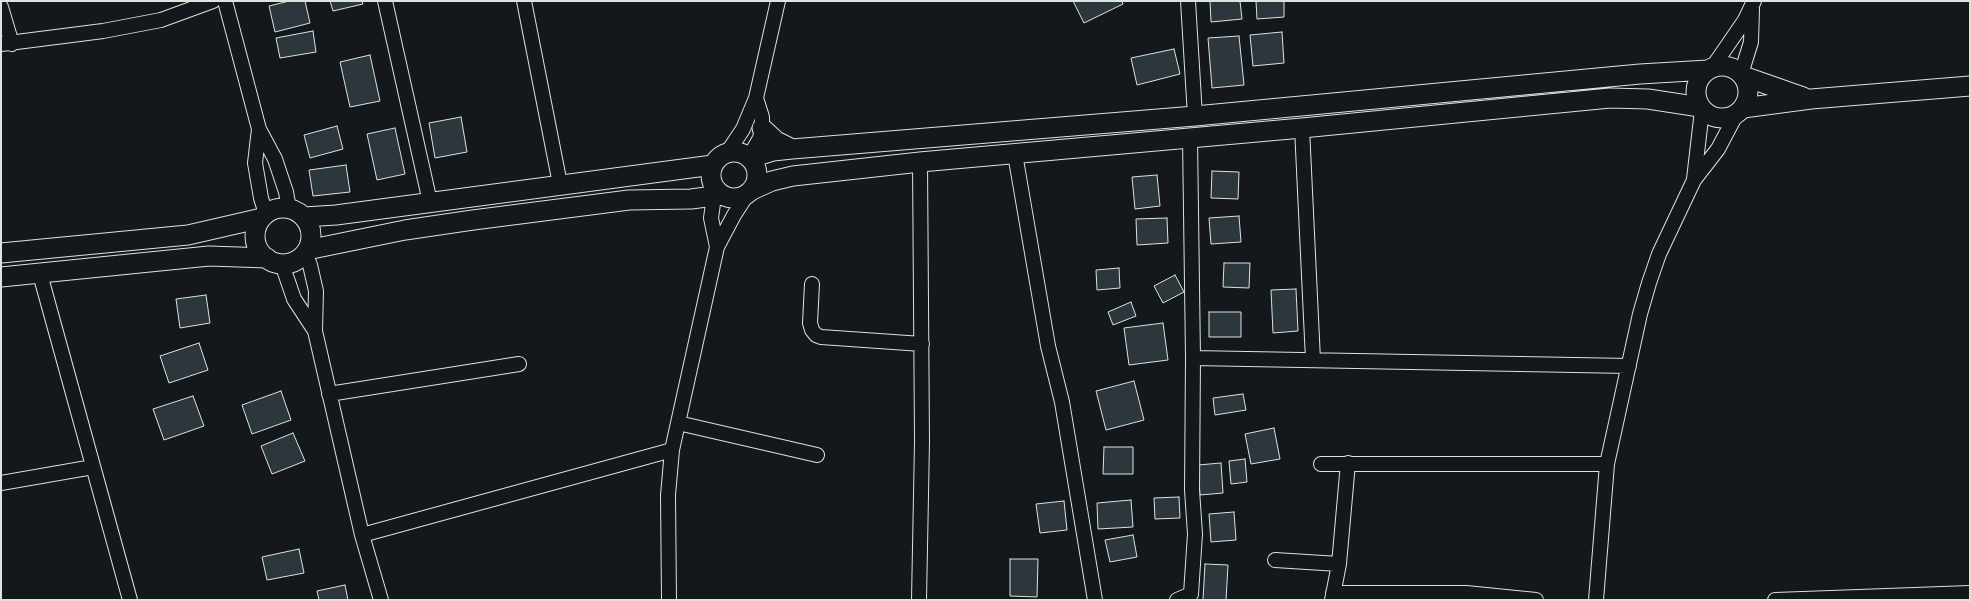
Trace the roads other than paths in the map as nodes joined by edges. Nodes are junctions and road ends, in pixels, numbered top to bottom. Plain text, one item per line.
1 (213, 1) edge
2 (225, 1) edge
3 (385, 1) edge
4 (524, 1) edge
5 (778, 1) edge
6 (1188, 1) edge
7 (1753, 5) edge
8 (1, 7) edge
9 (7, 44) edge
10 (1710, 69) junction
11 (1742, 75) junction
12 (1970, 86) edge
13 (756, 98) junction
14 (1811, 99) junction
15 (1701, 108) junction
16 (1739, 111) junction
17 (1195, 116) junction
18 (762, 128) junction
19 (1302, 128) junction
20 (259, 129) junction
21 (1190, 138) junction
22 (792, 149) junction
23 (727, 153) junction
24 (1015, 154) junction
25 (750, 158) junction
26 (920, 162) junction
27 (713, 166) junction
28 (1694, 180) junction
29 (560, 184) junction
30 (750, 192) junction
31 (716, 194) junction
32 (430, 202) junction
33 (296, 213) junction
34 (264, 216) junction
35 (717, 247) junction
36 (306, 252) junction
37 (1, 253) edge
38 (274, 261) junction
39 (40, 274) junction
40 (1, 277) edge
41 (812, 284) dead end
42 (314, 331) junction
43 (922, 344) junction
44 (1193, 358) junction
45 (1313, 360) junction
46 (519, 364) dead end
47 (1629, 366) junction
48 (329, 394) junction
49 (678, 423) junction
50 (672, 450) junction
51 (816, 455) dead end
52 (1348, 463) junction
53 (1321, 464) dead end
54 (1607, 464) junction
55 (93, 467) junction
56 (1, 483) edge
57 (362, 535) junction
58 (1275, 560) dead end
59 (1339, 564) junction
60 (1970, 593) edge
61 (1333, 596) edge
62 (1192, 597) edge
63 (130, 600) edge
64 (381, 600) edge
65 (669, 600) edge
66 (919, 600) edge
67 (1095, 600) edge
68 (1178, 600) edge
69 (1536, 600) edge
70 (1596, 600) edge
71 (1775, 600) edge

1 - 9 street
2 - 20 street
3 - 32 street
4 - 29 street
5 - 13 street
6 - 17 street
7 - 10 street
7 - 11 street
8 - 9 street
10 - 11 street
10 - 15 street
10 - 17 street
11 - 14 street
11 - 16 street
12 - 14 street
13 - 18 street
13 - 23 street
14 - 16 street
15 - 16 street
15 - 19 street
15 - 28 street
16 - 28 street
17 - 22 street
18 - 22 street
18 - 25 street
19 - 21 street
19 - 45 street
20 - 33 street
20 - 34 street
21 - 24 street
21 - 44 street
22 - 25 street
23 - 25 street
23 - 27 street
24 - 26 street
24 - 67 street
25 - 30 street
26 - 30 street
26 - 43 street
27 - 29 street
27 - 31 street
28 - 47 street
29 - 32 street
30 - 31 street
30 - 35 street
31 - 35 street
31 - 36 street
32 - 33 street
33 - 34 street
33 - 36 street
34 - 37 street
34 - 38 street
35 - 49 street
36 - 38 street
36 - 42 street
38 - 39 street
38 - 42 street
39 - 40 street
39 - 55 street
41 - 43 street
42 - 48 street
43 - 66 street
44 - 45 street
44 - 62 street
45 - 47 street
46 - 48 street
47 - 54 street
48 - 57 street
49 - 50 street
49 - 51 street
50 - 57 street
50 - 65 street
52 - 53 street
52 - 54 street
52 - 59 street
54 - 70 street
55 - 56 street
55 - 63 street
57 - 64 street
58 - 59 street
59 - 61 street
60 - 71 street
61 - 69 street
62 - 68 street

